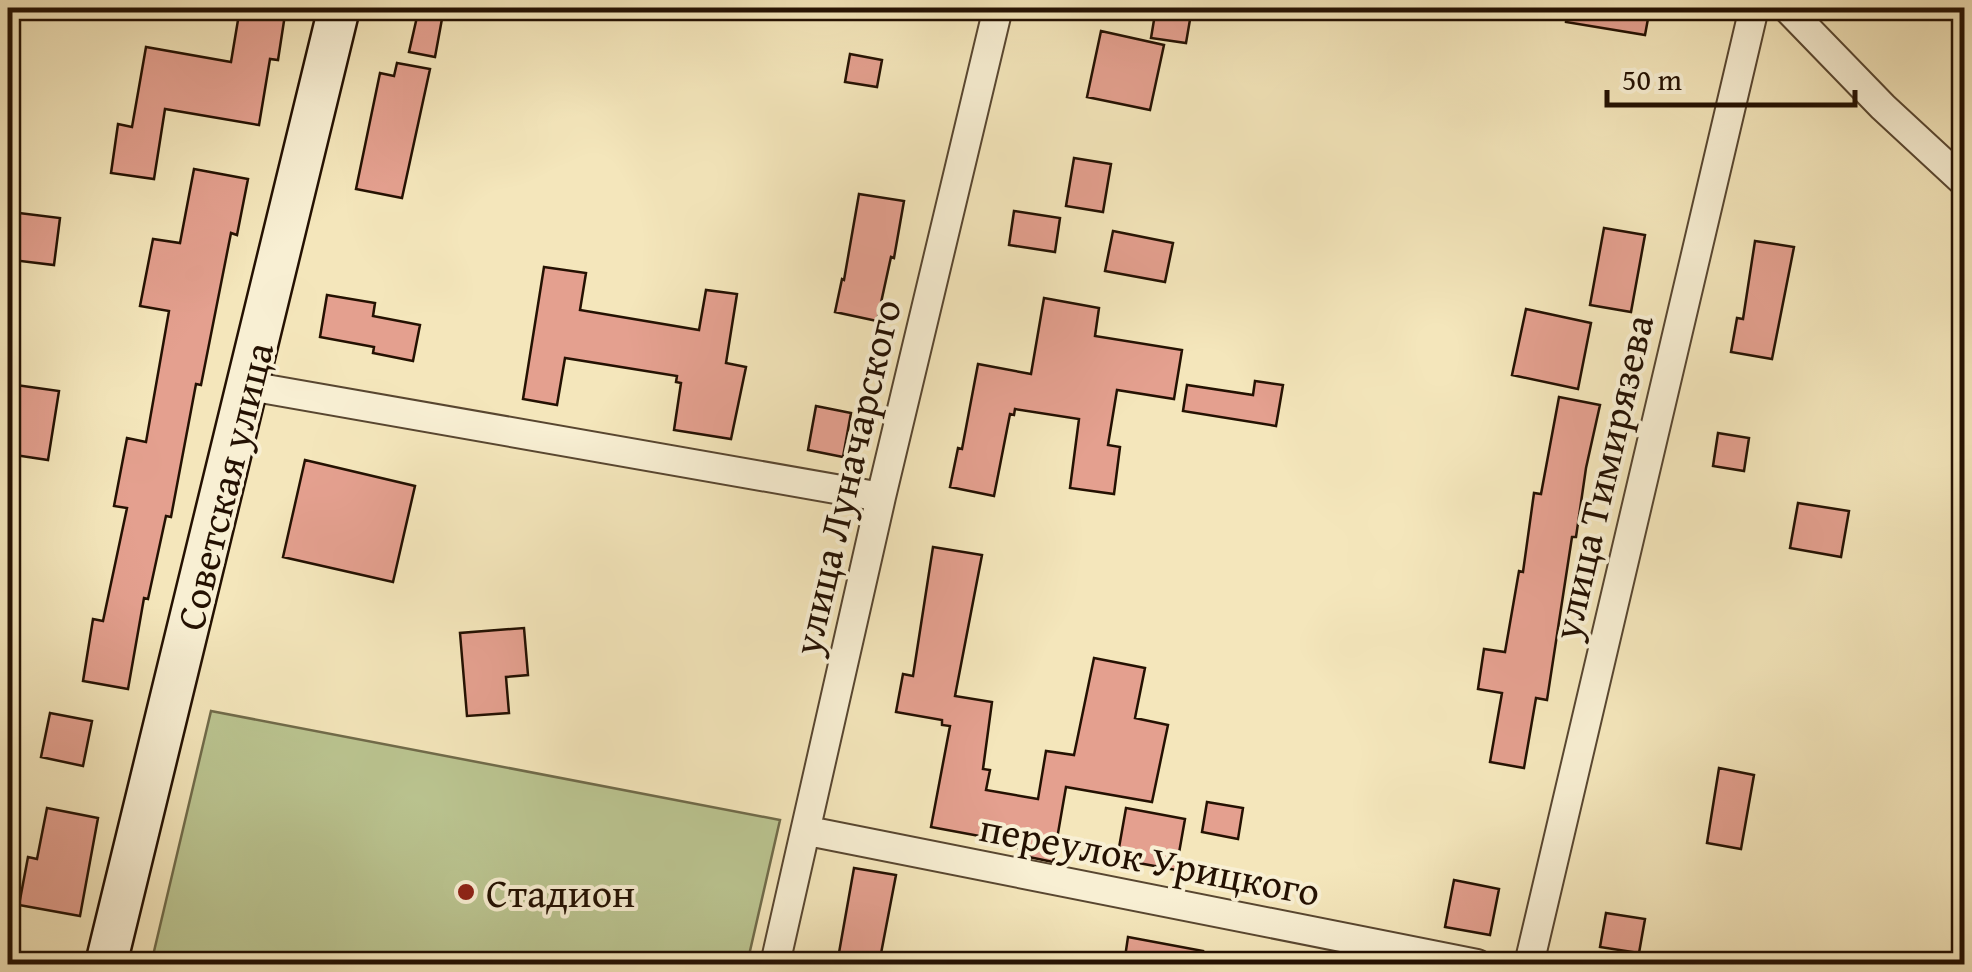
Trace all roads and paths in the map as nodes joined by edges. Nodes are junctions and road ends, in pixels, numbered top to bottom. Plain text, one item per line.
1 (339, 8) edge
2 (998, 8) edge
3 (1754, 8) edge
4 (1786, 8) edge
5 (1964, 182) edge
6 (249, 386) junction
7 (880, 498) junction
8 (808, 831) junction
9 (106, 964) edge
10 (775, 964) edge
11 (1477, 964) edge
12 (1529, 964) edge

1 - 6 main road, Советская улица
2 - 7 street, улица Луначарского
3 - 12 street, улица Тимирязева
4 - 5 street
6 - 7 street
6 - 9 main road, Советская улица
7 - 8 street, улица Луначарского
8 - 10 street, улица Луначарского
8 - 11 street, переулок Урицкого

